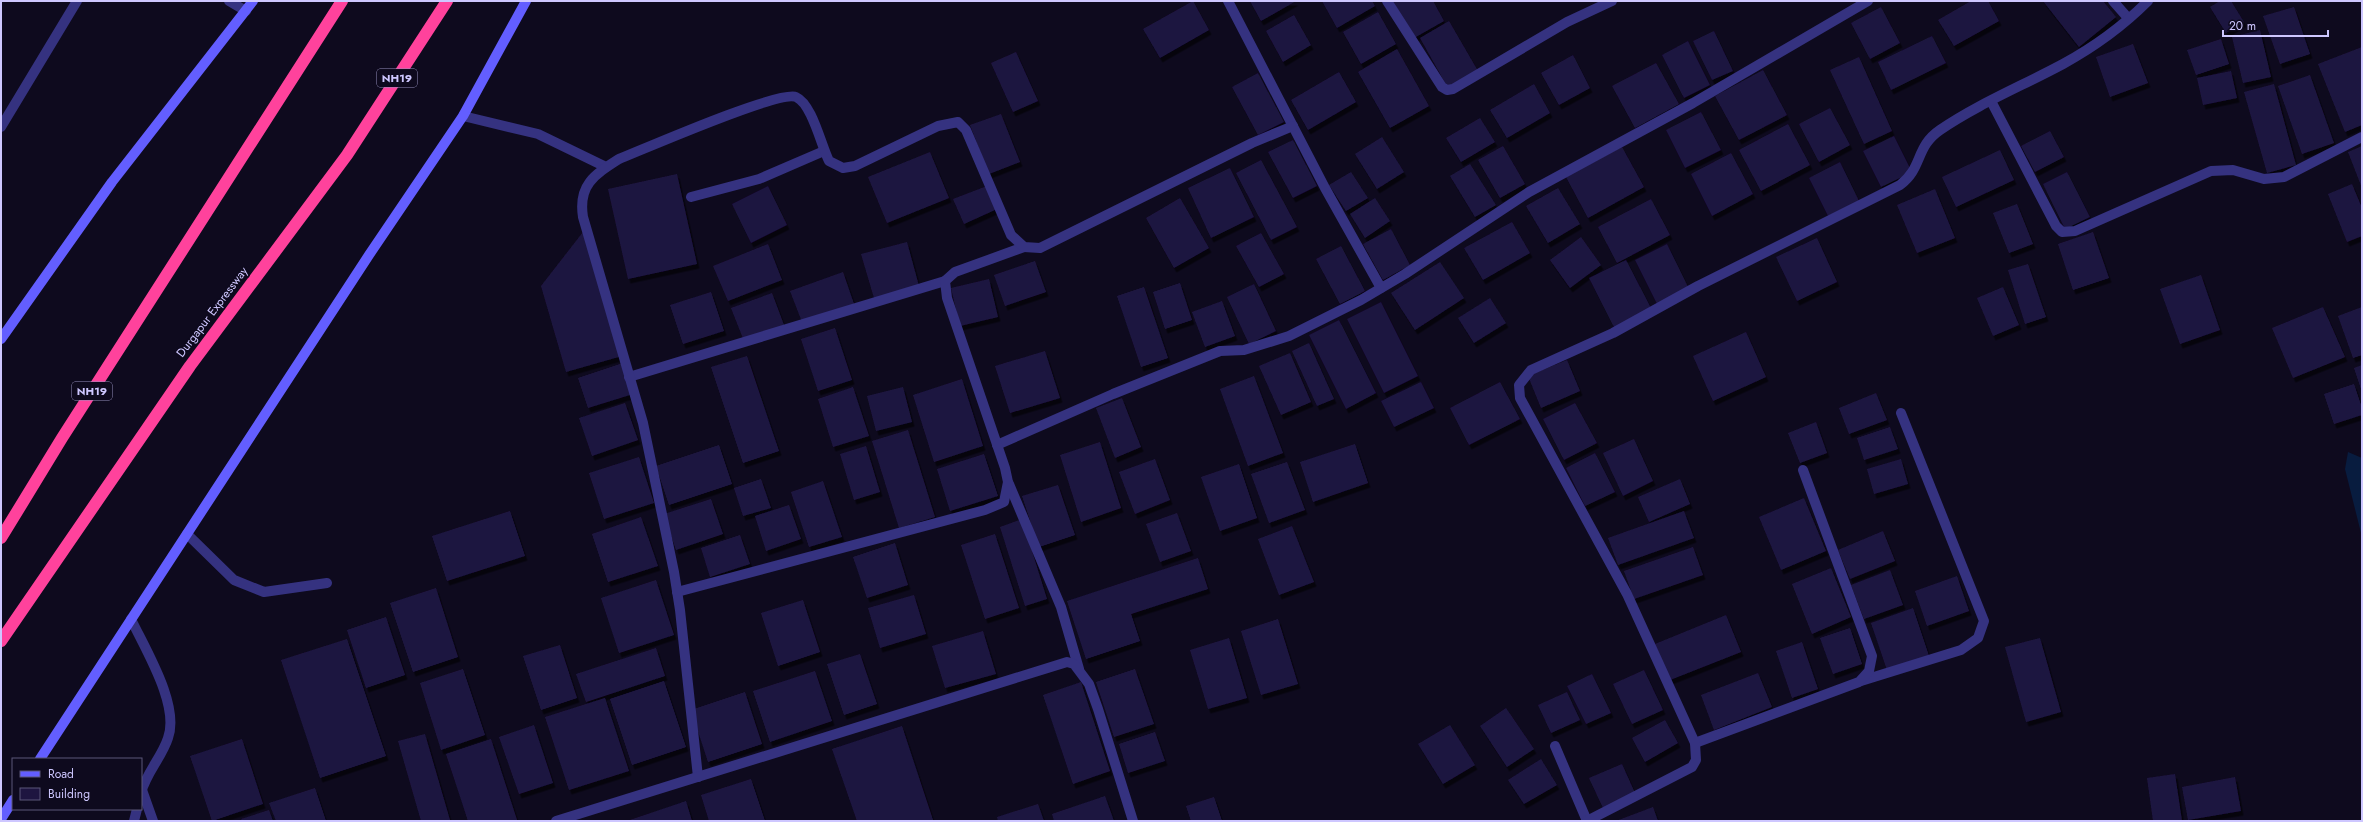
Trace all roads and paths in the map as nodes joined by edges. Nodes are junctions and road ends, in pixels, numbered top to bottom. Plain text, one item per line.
1 (78, 1) edge
2 (229, 1) edge
3 (253, 1) edge
4 (342, 1) edge
5 (447, 1) edge
6 (526, 1) edge
7 (1228, 1) edge
8 (1387, 1) edge
9 (1612, 1) edge
10 (1868, 1) edge
11 (2113, 1) edge
12 (2148, 1) edge
13 (246, 11) junction
14 (2128, 18) junction
15 (1991, 101) junction
16 (464, 116) junction
17 (1293, 126) junction
18 (1, 127) edge
19 (2362, 137) edge
20 (824, 151) junction
21 (606, 167) junction
22 (691, 197) dead end
23 (1024, 247) junction
24 (945, 281) junction
25 (1382, 288) junction
26 (1, 339) edge
27 (630, 377) junction
28 (1901, 413) dead end
29 (997, 445) junction
30 (1803, 470) dead end
31 (1008, 482) junction
32 (187, 534) junction
33 (1, 538) edge
34 (327, 583) dead end
35 (677, 592) junction
36 (131, 618) junction
37 (1, 641) edge
38 (1078, 669) junction
39 (1859, 682) junction
40 (1695, 743) junction
41 (1555, 746) dead end
42 (41, 758) edge
43 (698, 777) junction
44 (142, 789) edge
45 (142, 794) edge
46 (12, 802) edge
47 (137, 810) edge
48 (1, 819) edge
49 (134, 821) edge
50 (153, 821) edge
51 (556, 821) edge
52 (1133, 821) edge
53 (1587, 821) edge

1 - 18 street
2 - 13 street
3 - 13 street
4 - 33 highway, NH19
5 - 37 highway, Durgapur Expressway / NH19
6 - 16 street
7 - 17 street
8 - 9 street
10 - 25 street
11 - 14 street
12 - 14 street
13 - 26 street
14 - 15 street
15 - 19 street
15 - 40 street
16 - 21 street
16 - 32 street
17 - 23 street
17 - 25 street
20 - 21 street
20 - 22 street
20 - 23 street
21 - 27 street
23 - 24 street
24 - 27 street
24 - 29 street
25 - 29 street
27 - 35 street
28 - 39 street
29 - 31 street
30 - 39 street
31 - 35 street
31 - 38 street
32 - 34 street
32 - 36 street
35 - 43 street
36 - 42 street
36 - 44 street
38 - 43 street
38 - 52 street
39 - 40 street
40 - 53 street
41 - 53 street
43 - 51 street
45 - 50 street
46 - 48 street
47 - 49 street

